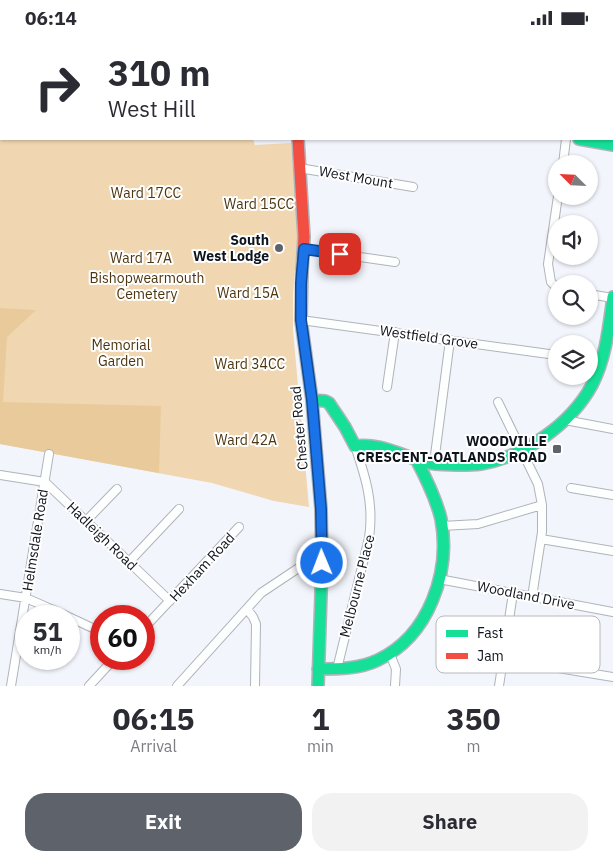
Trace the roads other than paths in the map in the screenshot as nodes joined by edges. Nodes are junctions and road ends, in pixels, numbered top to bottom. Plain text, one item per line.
1 (298, 140) edge
2 (566, 140) edge
3 (587, 140) edge
4 (613, 145) edge
5 (564, 155) edge
6 (299, 168) junction
7 (412, 187) dead end
8 (557, 205) edge
9 (304, 249) junction
10 (394, 262) dead end
11 (550, 275) edge
12 (598, 295) edge
13 (613, 297) edge
14 (301, 320) junction
15 (395, 332) junction
16 (450, 340) junction
17 (548, 354) edge
18 (598, 360) edge
19 (601, 361) junction
20 (387, 387) dead end
21 (312, 400) junction
22 (498, 401) dead end
23 (565, 420) junction
24 (613, 429) edge
25 (355, 446) junction
26 (520, 449) junction
27 (49, 454) dead end
28 (416, 459) junction
29 (434, 463) junction
30 (0, 475) edge
31 (45, 482) junction
32 (571, 488) dead end
33 (117, 489) dead end
34 (613, 495) edge
35 (542, 505) junction
36 (179, 509) dead end
37 (86, 521) junction
38 (442, 526) junction
39 (239, 527) dead end
40 (541, 539) junction
41 (613, 551) edge
42 (128, 562) junction
43 (322, 563) junction
44 (439, 579) junction
45 (513, 593) junction
46 (0, 594) edge
47 (532, 597) junction
48 (26, 598) junction
49 (170, 601) junction
50 (41, 605) edge
51 (247, 609) junction
52 (613, 612) edge
53 (510, 616) edge
54 (155, 617) edge
55 (390, 654) junction
56 (318, 669) junction
57 (337, 669) junction
58 (104, 670) edge
59 (501, 673) edge
60 (589, 673) edge
61 (613, 677) edge
62 (12, 686) edge
63 (89, 686) edge
64 (177, 686) edge
65 (255, 686) edge
66 (318, 686) edge
67 (395, 686) edge
68 (499, 686) edge

1 - 6 street, Chester Road
2 - 5 street
3 - 4 street
6 - 7 street, West Mount
6 - 9 street, Chester Road
8 - 11 street
9 - 10 street
9 - 14 street, Chester Road
12 - 13 street
13 - 19 street
14 - 15 street, Westfield Grove
14 - 21 street, Chester Road
15 - 16 street, Westfield Grove
15 - 20 street
16 - 17 street, Westfield Grove
16 - 29 street
18 - 19 street
19 - 23 street
21 - 25 street
21 - 43 street, Chester Road
22 - 26 street
23 - 24 street
23 - 26 street
25 - 28 street
25 - 57 street, Melbourne Place
26 - 29 street
26 - 35 street
27 - 31 street, Helmsdale Road
28 - 29 street
28 - 38 street
30 - 31 street
31 - 37 street, Hadleigh Road
31 - 48 street, Helmsdale Road
32 - 34 street
33 - 37 street
35 - 38 street
35 - 40 street
36 - 42 street
37 - 42 street, Hadleigh Road
38 - 44 street
39 - 49 street, Hexham Road
40 - 41 street
40 - 47 street
42 - 49 street, Hadleigh Road
43 - 51 street
43 - 56 street, Chester Road
44 - 45 street, Woodland Drive
44 - 55 street
45 - 47 street, Woodland Drive
45 - 53 street
46 - 48 street
47 - 52 street, Woodland Drive
48 - 50 street
48 - 62 street, Helmsdale Road
49 - 54 street, Hexham Road
51 - 64 street
51 - 65 street
55 - 57 street
55 - 67 street
56 - 57 street
56 - 66 street, Chester Road
58 - 63 street
59 - 68 street
60 - 61 street

